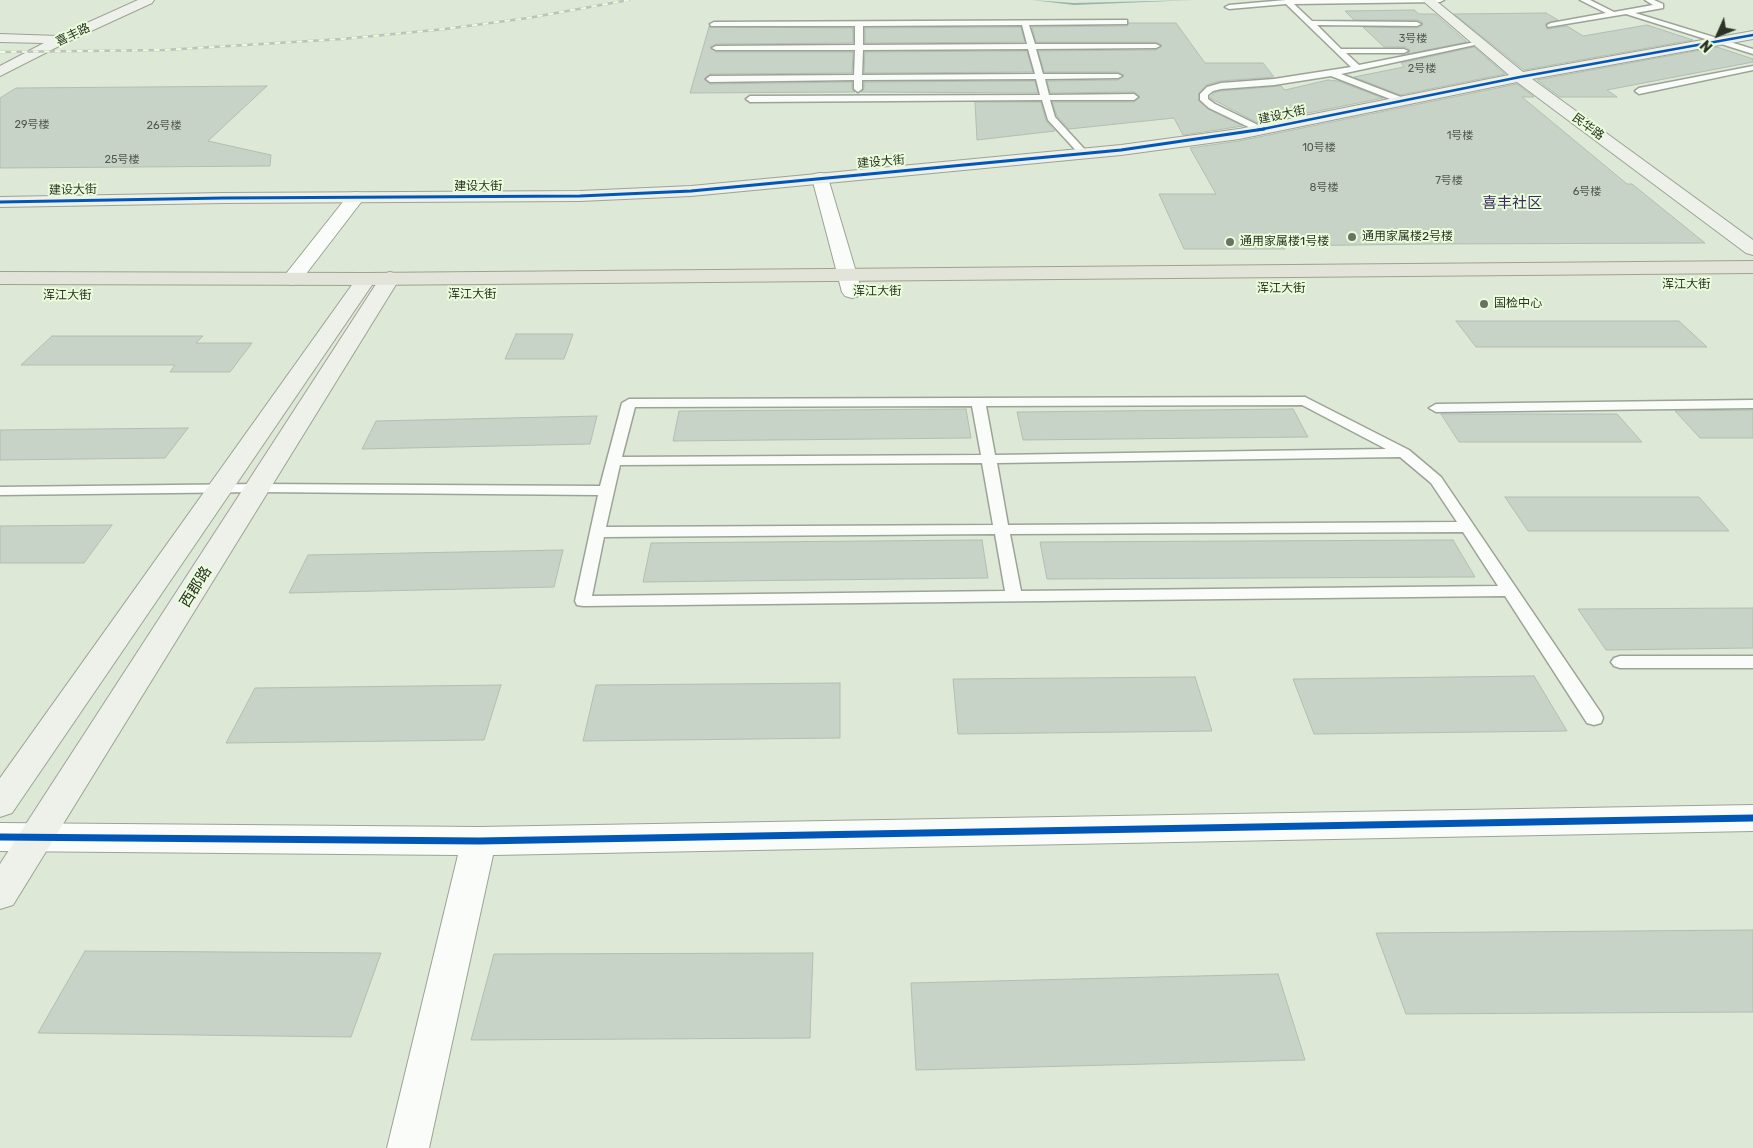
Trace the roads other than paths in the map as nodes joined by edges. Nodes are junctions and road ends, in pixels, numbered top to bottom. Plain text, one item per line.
1 (148, 0) edge
2 (1429, 0) edge
3 (1440, 0) edge
4 (1584, 0) edge
5 (1649, 0) edge
6 (1288, 2) junction
7 (1230, 7) dead end
8 (1626, 12) junction
9 (1613, 14) junction
10 (1124, 22) dead end
11 (1025, 23) junction
12 (1310, 23) junction
13 (714, 24) dead end
14 (859, 24) junction
15 (1417, 24) dead end
16 (1551, 25) dead end
17 (1753, 35) edge
18 (0, 38) edge
19 (60, 40) junction
20 (1718, 41) junction
21 (1480, 43) junction
22 (1156, 46) dead end
23 (1032, 47) junction
24 (716, 48) dead end
25 (859, 48) junction
26 (1339, 51) junction
27 (1438, 51) junction
28 (1753, 52) edge
29 (1357, 68) junction
30 (1753, 68) edge
31 (0, 72) edge
32 (1332, 73) junction
33 (1118, 76) dead end
34 (1520, 77) junction
35 (858, 78) junction
36 (1040, 78) junction
37 (710, 79) dead end
38 (1639, 91) dead end
39 (1134, 97) dead end
40 (858, 98) junction
41 (1046, 98) junction
42 (750, 99) dead end
43 (1403, 101) junction
44 (1261, 130) junction
45 (1084, 154) junction
46 (820, 178) junction
47 (356, 197) junction
48 (0, 202) edge
49 (1753, 249) edge
50 (1753, 267) edge
51 (0, 278) edge
52 (292, 279) junction
53 (850, 283) junction
54 (1753, 285) edge
55 (372, 288) junction
56 (0, 295) edge
57 (978, 402) junction
58 (1753, 404) edge
59 (1436, 408) dead end
60 (1404, 453) junction
61 (988, 460) junction
62 (614, 461) junction
63 (221, 488) junction
64 (259, 488) junction
65 (0, 491) edge
66 (606, 492) junction
67 (1468, 528) junction
68 (1003, 530) junction
69 (598, 532) junction
70 (1510, 591) junction
71 (1014, 596) junction
72 (1620, 662) dead end
73 (1753, 662) edge
74 (1594, 718) dead end
75 (0, 804) edge
76 (1753, 818) edge
77 (38, 836) junction
78 (0, 837) edge
79 (480, 841) junction
80 (0, 894) edge
81 (408, 1148) edge

1 - 19 street, 喜丰路
2 - 3 lane
2 - 6 lane
2 - 21 street, 民华路
4 - 9 lane
5 - 8 lane
6 - 7 lane
6 - 12 lane
8 - 9 lane
8 - 20 lane
9 - 16 lane
10 - 11 lane
11 - 14 lane
11 - 23 lane
12 - 15 lane
12 - 26 lane
13 - 14 lane
14 - 25 lane
17 - 20 street, 建设大街
18 - 19 street
19 - 31 street, 喜丰路
20 - 28 lane
20 - 34 street, 建设大街
21 - 27 lane
21 - 34 street, 民华路
22 - 23 lane
23 - 25 lane
23 - 36 lane
24 - 25 lane
25 - 35 lane
26 - 27 lane
26 - 29 lane
27 - 29 lane
29 - 32 lane
30 - 38 lane
32 - 43 lane
32 - 44 lane
33 - 36 lane
34 - 43 street, 建设大街
34 - 49 street, 民华路
35 - 36 lane
35 - 37 lane
35 - 40 lane
36 - 41 lane
39 - 41 lane
40 - 41 lane
40 - 42 lane
41 - 45 lane
43 - 44 street, 建设大街
44 - 45 street, 建设大街
45 - 46 street, 建设大街
46 - 47 street, 建设大街
46 - 53 street
47 - 48 street, 建设大街
47 - 52 street
50 - 53 main road
51 - 52 main road
52 - 55 main road
53 - 54 main road, 浑江大街
53 - 55 main road, 浑江大街
55 - 56 main road, 浑江大街
55 - 63 street
55 - 64 street, 西郡路
57 - 60 lane
57 - 61 lane
57 - 62 lane
58 - 59 lane
60 - 61 lane
60 - 67 lane
61 - 62 lane
61 - 68 lane
62 - 66 lane
63 - 64 lane
63 - 65 lane
63 - 75 street
64 - 66 lane
64 - 77 street, 西郡路
66 - 69 lane
67 - 68 lane
67 - 70 lane
68 - 69 lane
68 - 71 lane
69 - 71 lane
70 - 71 lane
70 - 74 lane
72 - 73 lane
76 - 79 street
77 - 78 street
77 - 79 street
77 - 80 street, 西郡路
79 - 81 street

